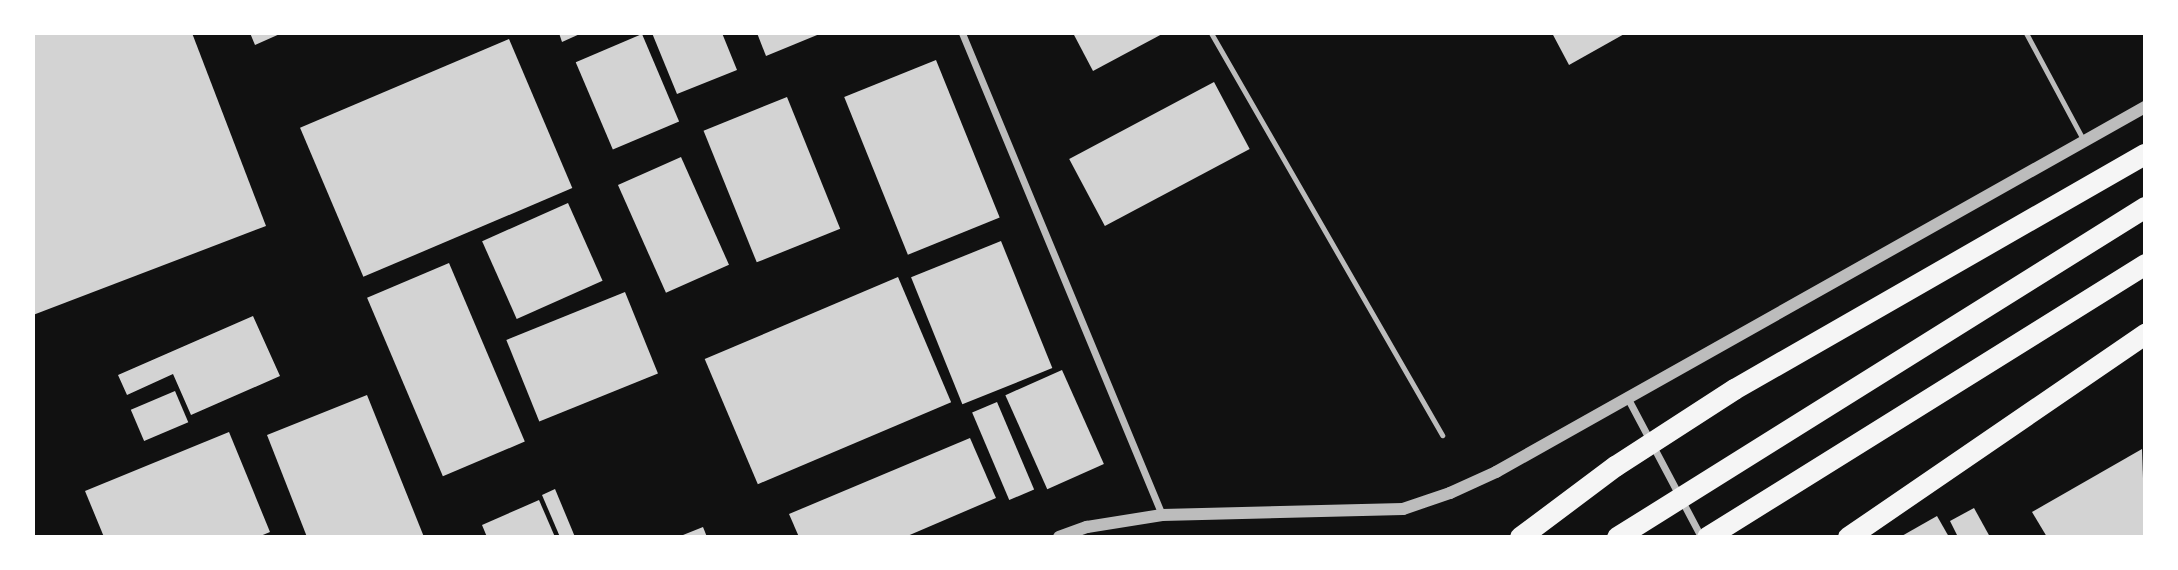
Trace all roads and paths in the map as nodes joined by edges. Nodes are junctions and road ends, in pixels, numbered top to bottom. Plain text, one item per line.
1 (962, 33) edge
2 (1211, 33) edge
3 (2026, 33) edge
4 (2145, 107) edge
5 (2084, 141) junction
6 (2145, 154) edge
7 (2145, 206) edge
8 (2145, 264) edge
9 (2145, 334) edge
10 (1626, 396) junction
11 (1442, 435) dead end
12 (1162, 515) junction
13 (1059, 537) edge
14 (1520, 537) edge
15 (1617, 537) edge
16 (1701, 537) edge
17 (1707, 537) edge
18 (1848, 537) edge

1 - 12 street
2 - 11 lane
3 - 5 lane
4 - 5 street
5 - 10 street
6 - 14 highway
7 - 15 highway
8 - 17 highway
9 - 18 highway
10 - 12 street
10 - 16 street
12 - 13 street

